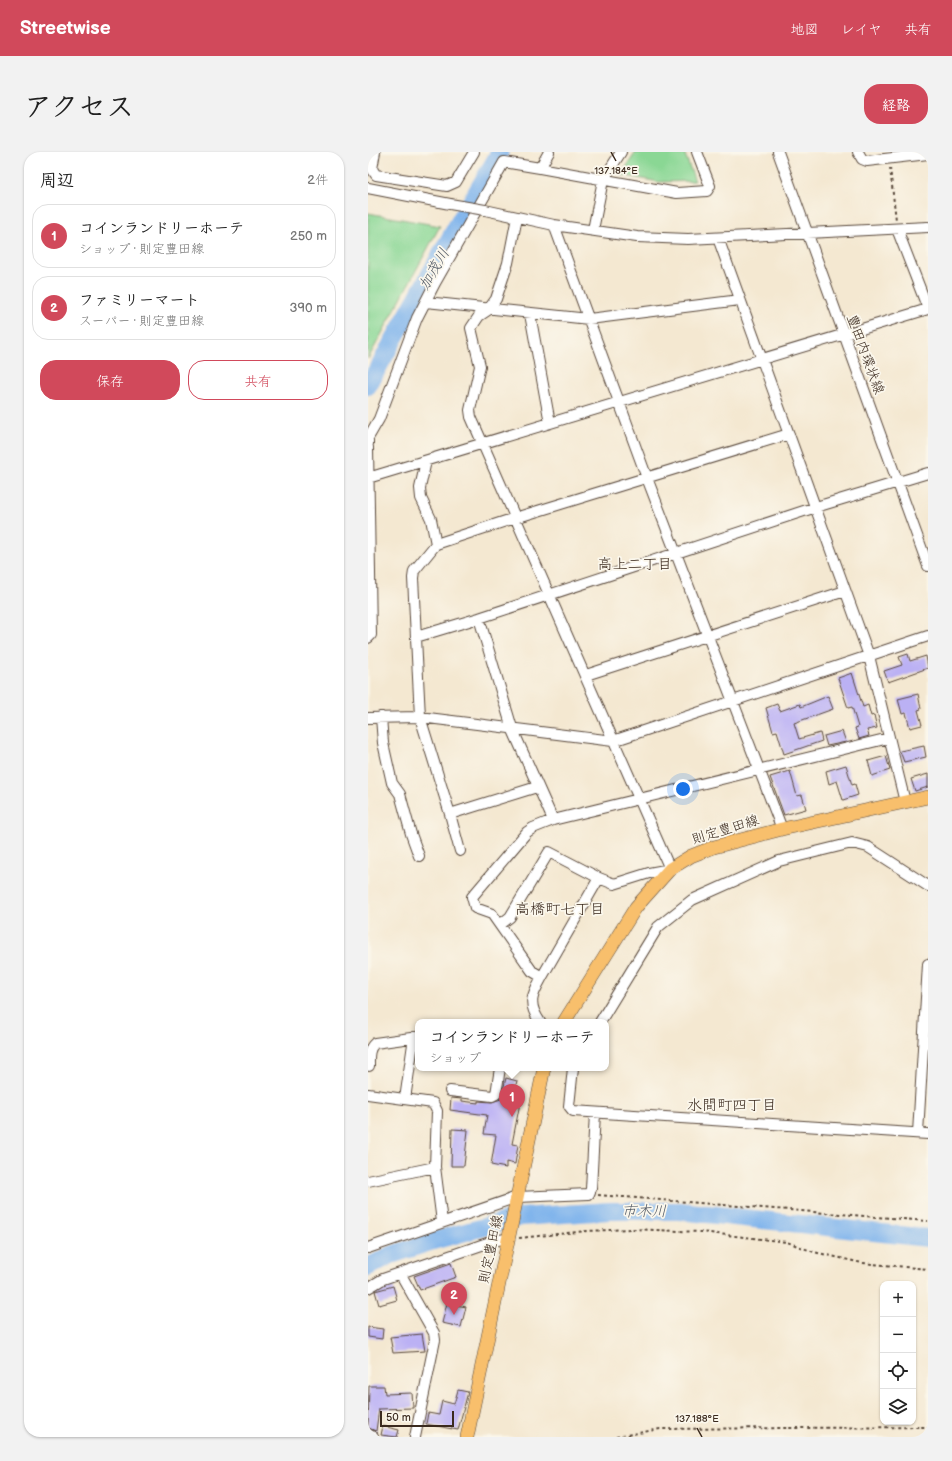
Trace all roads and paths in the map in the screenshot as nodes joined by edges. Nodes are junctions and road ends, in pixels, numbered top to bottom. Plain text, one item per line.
1 (375, 152) edge
2 (474, 152) edge
3 (549, 152) edge
4 (621, 152) edge
5 (697, 152) edge
6 (778, 152) edge
7 (858, 152) edge
8 (928, 154) edge
9 (889, 159) junction
10 (540, 168) junction
11 (603, 180) junction
12 (368, 188) edge
13 (517, 217) junction
14 (554, 225) junction
15 (928, 227) edge
16 (897, 229) junction
17 (593, 230) junction
18 (807, 233) junction
19 (718, 238) junction
20 (740, 300) junction
21 (426, 302) junction
22 (928, 309) edge
23 (488, 310) junction
24 (530, 314) junction
25 (589, 319) junction
26 (844, 334) junction
27 (762, 358) junction
28 (620, 402) junction
29 (550, 423) junction
30 (790, 434) junction
31 (368, 444) edge
32 (483, 444) junction
33 (368, 447) edge
34 (426, 461) junction
35 (928, 473) edge
36 (368, 478) edge
37 (647, 478) junction
38 (898, 483) junction
39 (816, 507) junction
40 (515, 518) junction
41 (436, 544) junction
42 (677, 553) junction
43 (928, 566) edge
44 (845, 591) junction
45 (550, 594) junction
46 (479, 618) junction
47 (708, 634) junction
48 (928, 636) edge
49 (416, 637) junction
50 (368, 638) edge
51 (869, 656) junction
52 (586, 675) junction
53 (734, 701) junction
54 (381, 717) junction
55 (420, 717) junction
56 (368, 718) edge
57 (512, 728) junction
58 (889, 738) junction
59 (614, 741) junction
60 (760, 771) junction
61 (537, 787) junction
62 (928, 797) edge
63 (639, 798) junction
64 (905, 802) junction
65 (450, 814) junction
66 (552, 820) junction
67 (782, 829) junction
68 (460, 851) dead end
69 (419, 856) dead end
70 (670, 869) junction
71 (599, 878) junction
72 (928, 886) edge
73 (501, 924) junction
74 (928, 964) edge
75 (542, 977) junction
76 (538, 1019) edge
77 (566, 1019) edge
78 (602, 1019) edge
79 (415, 1037) edge
80 (415, 1043) edge
81 (369, 1066) edge
82 (500, 1071) edge
83 (543, 1071) edge
84 (573, 1071) edge
85 (450, 1091) dead end
86 (368, 1094) edge
87 (405, 1099) junction
88 (595, 1113) junction
89 (923, 1133) edge
90 (435, 1167) junction
91 (368, 1182) edge
92 (589, 1194) junction
93 (517, 1197) junction
94 (928, 1221) edge
95 (442, 1222) junction
96 (509, 1240) junction
97 (368, 1248) edge
98 (928, 1269) edge
99 (400, 1273) junction
100 (368, 1288) edge
101 (928, 1427) edge
102 (368, 1434) edge
103 (374, 1437) edge
104 (415, 1437) edge
105 (467, 1437) edge
106 (616, 1437) edge

1 - 2 street
3 - 10 street
4 - 11 street
5 - 11 street
6 - 18 street, 豊田内環状線
7 - 9 street
8 - 9 street
9 - 16 path
10 - 11 street
10 - 21 street
11 - 17 street
12 - 13 street, bridge
13 - 14 street
13 - 23 street
14 - 17 street
14 - 25 street
15 - 16 street
16 - 18 street
16 - 22 street
17 - 19 street
18 - 19 street
18 - 26 street, 豊田内環状線
19 - 20 street
20 - 25 street
20 - 27 street
21 - 23 street
21 - 31 street
22 - 26 street
23 - 24 street
23 - 32 street
24 - 25 street
24 - 29 street
25 - 28 street
26 - 27 street
26 - 38 street, 豊田内環状線
27 - 28 street
27 - 30 street
28 - 29 street
28 - 37 street
29 - 32 street
30 - 37 street
30 - 39 street
32 - 34 street
32 - 40 street
33 - 36 street
34 - 36 street
34 - 41 street
35 - 38 street
36 - 50 street
37 - 40 street
37 - 42 street
38 - 39 street
38 - 43 street, 豊田内環状線
39 - 42 street
39 - 44 street
40 - 41 street
40 - 45 street
41 - 49 street
42 - 45 street
42 - 47 street
44 - 47 street
44 - 51 street
45 - 46 street
45 - 52 street
46 - 49 street
46 - 57 street
47 - 52 street
47 - 53 street
48 - 51 street
49 - 55 street
51 - 53 street
51 - 58 street
52 - 59 street
53 - 59 street
53 - 60 street
54 - 55 street
54 - 56 street
54 - 69 street
55 - 57 street
55 - 65 street
57 - 59 street
57 - 61 street
58 - 60 street
58 - 64 street
59 - 63 street
60 - 63 street
60 - 67 street
61 - 65 street
61 - 66 street
62 - 64 main road, 則定豊田線
63 - 66 street
63 - 70 street
64 - 67 main road, 則定豊田線
65 - 68 street
66 - 73 street
67 - 70 main road, 則定豊田線
70 - 71 street
70 - 77 main road, 則定豊田線
71 - 73 street
71 - 75 street
72 - 78 street
73 - 75 street
74 - 89 street
75 - 76 street
79 - 81 street
80 - 87 street
82 - 85 street
83 - 93 main road, 則定豊田線
84 - 88 street
86 - 87 street
87 - 90 street
88 - 89 street
88 - 92 street
90 - 91 street
90 - 95 street
92 - 93 street
92 - 94 path
93 - 95 street
93 - 96 main road, 則定豊田線
95 - 97 street
96 - 98 path
96 - 99 street
96 - 105 main road, 則定豊田線
99 - 100 street
99 - 104 street
101 - 106 path
102 - 103 street

